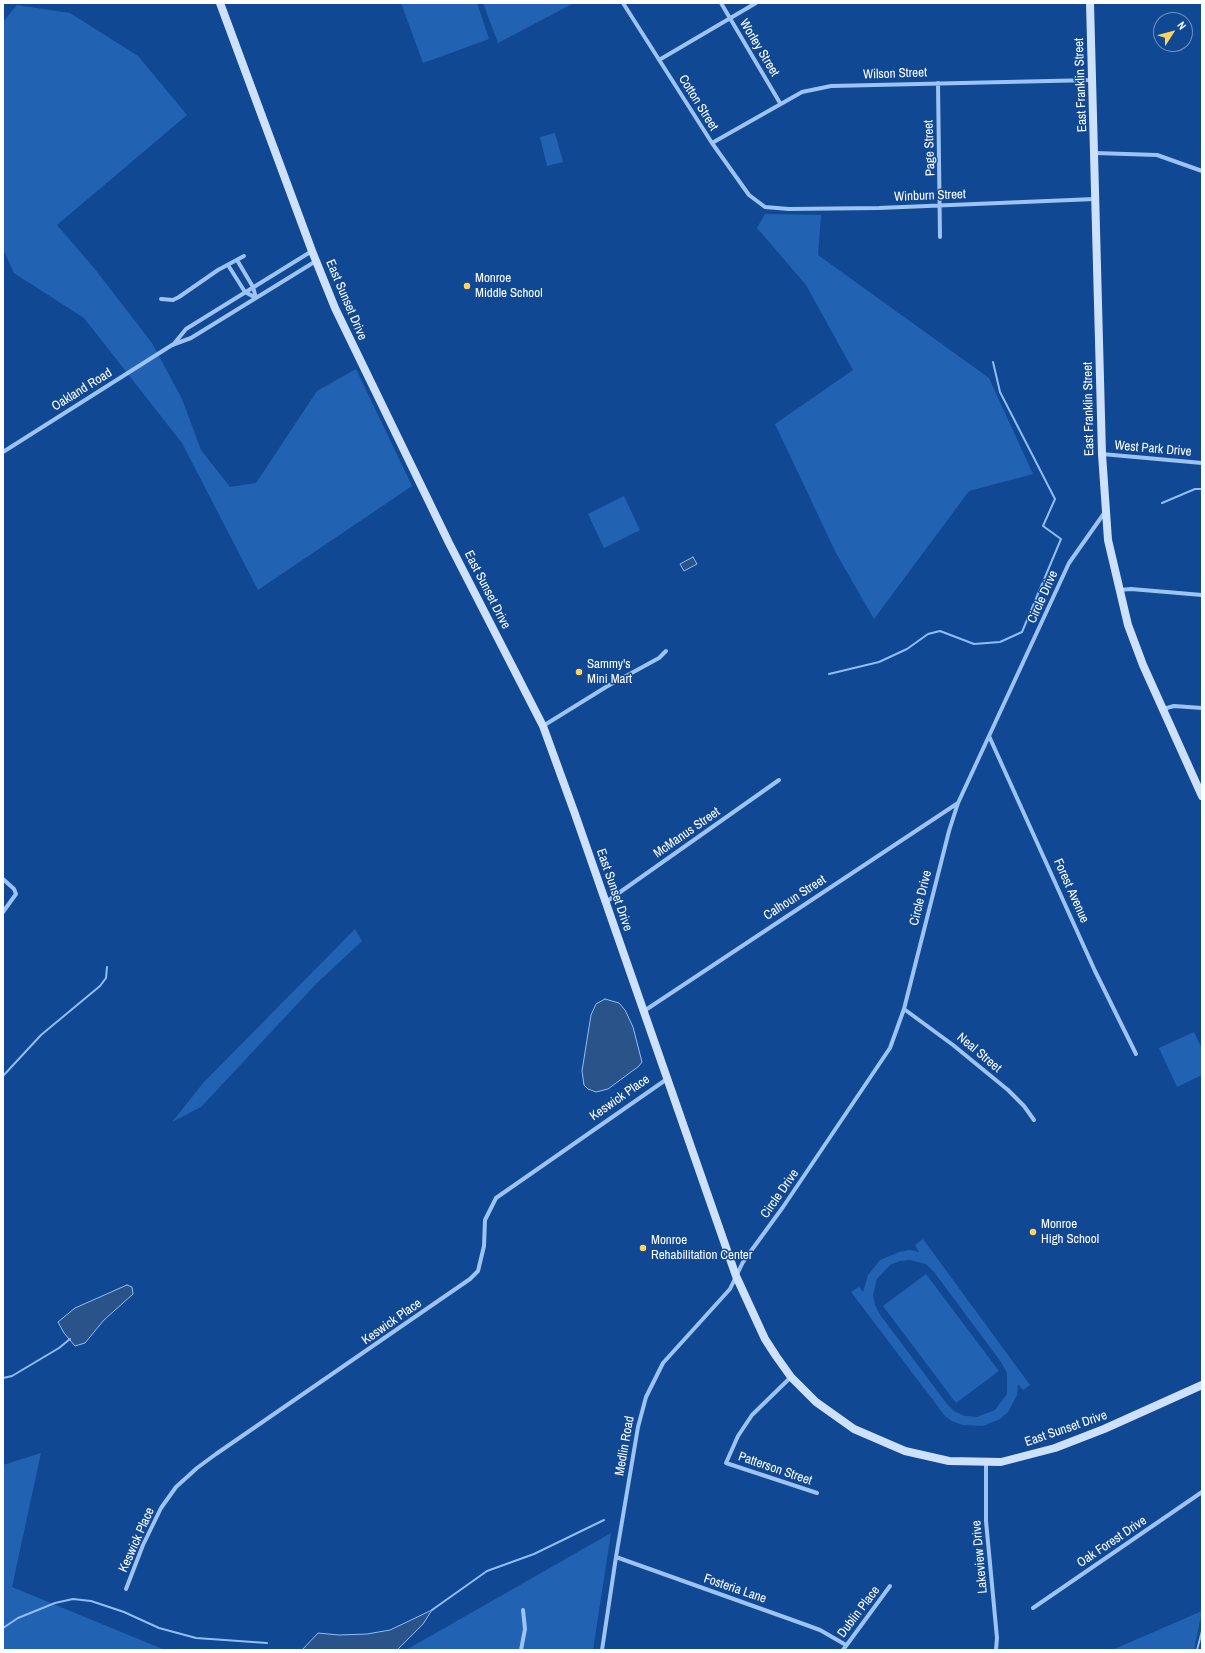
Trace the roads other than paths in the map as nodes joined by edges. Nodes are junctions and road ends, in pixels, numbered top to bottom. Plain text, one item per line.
1 (220, 3) edge
2 (623, 3) edge
3 (721, 3) edge
4 (756, 3) edge
5 (1090, 3) edge
6 (730, 18) junction
7 (659, 60) junction
8 (1093, 80) junction
9 (938, 83) junction
10 (780, 103) junction
11 (712, 143) junction
12 (1095, 153) junction
13 (1202, 172) edge
14 (1096, 198) junction
15 (941, 205) junction
16 (765, 207) joint
17 (940, 237) dead end
18 (312, 251) junction
19 (244, 256) dead end
20 (237, 260) junction
21 (316, 261) junction
22 (228, 264) junction
23 (254, 287) junction
24 (245, 292) junction
25 (256, 298) junction
26 (161, 299) dead end
27 (172, 345) junction
28 (3, 452) edge
29 (1102, 454) junction
30 (1202, 463) edge
31 (1106, 512) junction
32 (1119, 590) junction
33 (1202, 595) edge
34 (666, 651) dead end
35 (1202, 708) edge
36 (1163, 709) junction
37 (543, 726) junction
38 (989, 736) junction
39 (779, 780) dead end
40 (1202, 796) edge
41 (958, 803) junction
42 (3, 879) edge
43 (606, 902) junction
44 (3, 912) edge
45 (904, 1009) junction
46 (644, 1011) junction
47 (1136, 1054) dead end
48 (667, 1078) junction
49 (1034, 1120) dead end
50 (736, 1276) junction
51 (791, 1377) junction
52 (1202, 1385) edge
53 (986, 1461) junction
54 (1202, 1492) edge
55 (817, 1494) dead end
56 (616, 1557) junction
57 (890, 1586) dead end
58 (126, 1589) dead end
59 (1033, 1608) dead end
60 (523, 1610) dead end
61 (846, 1645) junction
62 (521, 1650) edge
63 (602, 1650) edge
64 (843, 1650) edge
65 (996, 1650) edge

1 - 18 street, East Sunset Drive
2 - 7 street, Cotton Street
3 - 6 street, Worley Street
4 - 6 street
5 - 8 street, East Franklin Street
6 - 7 street
6 - 10 street, Worley Street
7 - 11 street, Cotton Street
8 - 9 street, Wilson Street
8 - 12 street, East Franklin Street
9 - 10 street, Wilson Street
9 - 15 street, Page Street
10 - 11 street, Wilson Street
11 - 16 street, Cotton Street
12 - 13 street
12 - 14 street, East Franklin Street
14 - 15 street, Winburn Street
14 - 29 street, East Franklin Street
15 - 16 street, Winburn Street
15 - 17 street, Page Street
18 - 21 street, East Sunset Drive
18 - 23 street, Oakland Road
19 - 20 street
20 - 22 street
20 - 23 street
21 - 25 street, Oakland Road
21 - 37 street, East Sunset Drive
22 - 24 street
22 - 26 street
23 - 24 street, Oakland Road
23 - 25 street
24 - 25 street
24 - 27 street, Oakland Road
25 - 27 street, Oakland Road
27 - 28 street, Oakland Road
29 - 30 street, West Park Drive
29 - 31 street, East Franklin Street
31 - 32 street, East Franklin Street
31 - 38 street, Circle Drive
32 - 33 street
32 - 36 street, East Franklin Street
34 - 37 street
35 - 36 street
36 - 40 street, East Franklin Street
37 - 43 street, East Sunset Drive
38 - 41 street, Circle Drive
38 - 47 street, Forest Avenue
39 - 43 street, McManus Street
41 - 45 street, Circle Drive
41 - 46 street, Calhoun Street
42 - 44 street
43 - 46 street, East Sunset Drive
45 - 49 street, Neal Street
45 - 50 street, Circle Drive
46 - 48 street, East Sunset Drive
48 - 50 street, East Sunset Drive
48 - 58 street, Keswick Place
50 - 51 street, East Sunset Drive
50 - 56 street, Medlin Road
51 - 53 street, East Sunset Drive
51 - 55 street, Patterson Street
52 - 53 street, East Sunset Drive
53 - 65 street, Lakeview Drive
54 - 59 street, Oak Forest Drive
56 - 61 street, Fosteria Lane
56 - 63 street, Medlin Road
57 - 61 street, Dublin Place
60 - 62 street
61 - 64 street, Dublin Place

